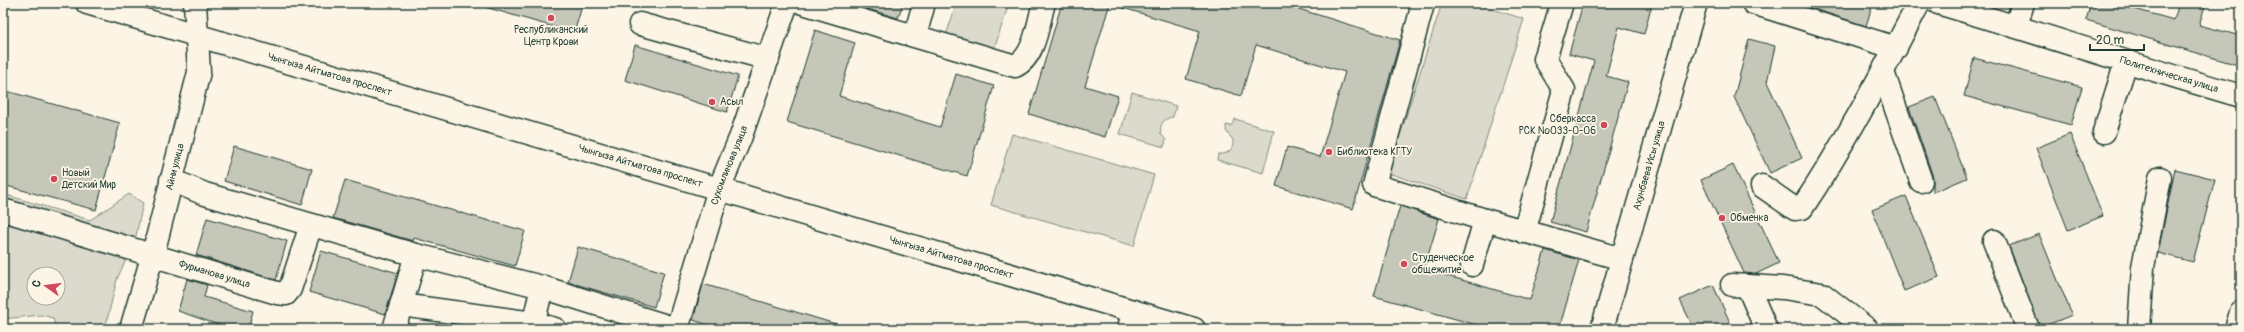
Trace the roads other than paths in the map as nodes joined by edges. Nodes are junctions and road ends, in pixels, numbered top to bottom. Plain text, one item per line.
1 (87, 3) edge
2 (195, 3) edge
3 (787, 3) edge
4 (803, 3) edge
5 (924, 3) edge
6 (1044, 3) edge
7 (1422, 3) edge
8 (1562, 3) edge
9 (1696, 3) edge
10 (1754, 3) edge
11 (1919, 3) edge
12 (1938, 3) edge
13 (2023, 3) edge
14 (640, 24) dead end
15 (2016, 26) junction
16 (197, 35) junction
17 (915, 36) junction
18 (1896, 48) junction
19 (768, 59) junction
20 (2126, 62) junction
21 (1883, 72) junction
22 (2241, 96) edge
23 (2104, 132) dead end
24 (2160, 178) dead end
25 (171, 180) junction
26 (1921, 181) dead end
27 (1762, 186) dead end
28 (719, 189) junction
29 (3, 210) edge
30 (1485, 220) junction
31 (311, 225) junction
32 (1524, 232) junction
33 (1994, 241) dead end
34 (153, 254) junction
35 (416, 255) junction
36 (1622, 259) junction
37 (1472, 265) dead end
38 (542, 286) junction
39 (401, 305) junction
40 (2241, 312) edge
41 (1131, 320) edge
42 (533, 326) edge
43 (131, 329) edge
44 (394, 329) edge
45 (555, 329) edge
46 (676, 329) edge
47 (1194, 329) edge
48 (1602, 329) edge
49 (1766, 329) edge
50 (1867, 329) edge
51 (2028, 329) edge
52 (2139, 329) edge
53 (2236, 329) edge

1 - 16 street, Чынгыза Айтматова проспект
2 - 16 street, Айни улица
3 - 19 street, Сухомлинова улица
4 - 17 street
5 - 17 street
6 - 17 street
7 - 30 street
8 - 32 street
9 - 36 street, Ахунбаева Исы улица
10 - 18 street
11 - 18 street
12 - 15 street, Политехническая улица
13 - 15 street
14 - 19 street
15 - 20 street, Политехническая улица
16 - 25 street, Айни улица
16 - 28 street, Чынгыза Айтматова проспект
18 - 21 street
19 - 28 street, Сухомлинова улица
20 - 22 street, Политехническая улица
20 - 23 street
21 - 26 street
21 - 27 street
24 - 52 street
25 - 31 street
25 - 34 street, Айни улица
28 - 41 street, Чынгыза Айтматова проспект
28 - 46 street, Сухомлинова улица
29 - 34 street, Фурманова улица
30 - 32 street
30 - 37 street
31 - 34 street, Фурманова улица
31 - 35 street
32 - 36 street
33 - 51 street
34 - 43 street, Айни улица
35 - 38 street
35 - 39 street
36 - 48 street, Ахунбаева Исы улица
38 - 42 street
38 - 46 street
39 - 42 street
39 - 44 street
40 - 53 street
41 - 47 street, Чынгыза Айтматова проспект
42 - 45 street
49 - 50 street

